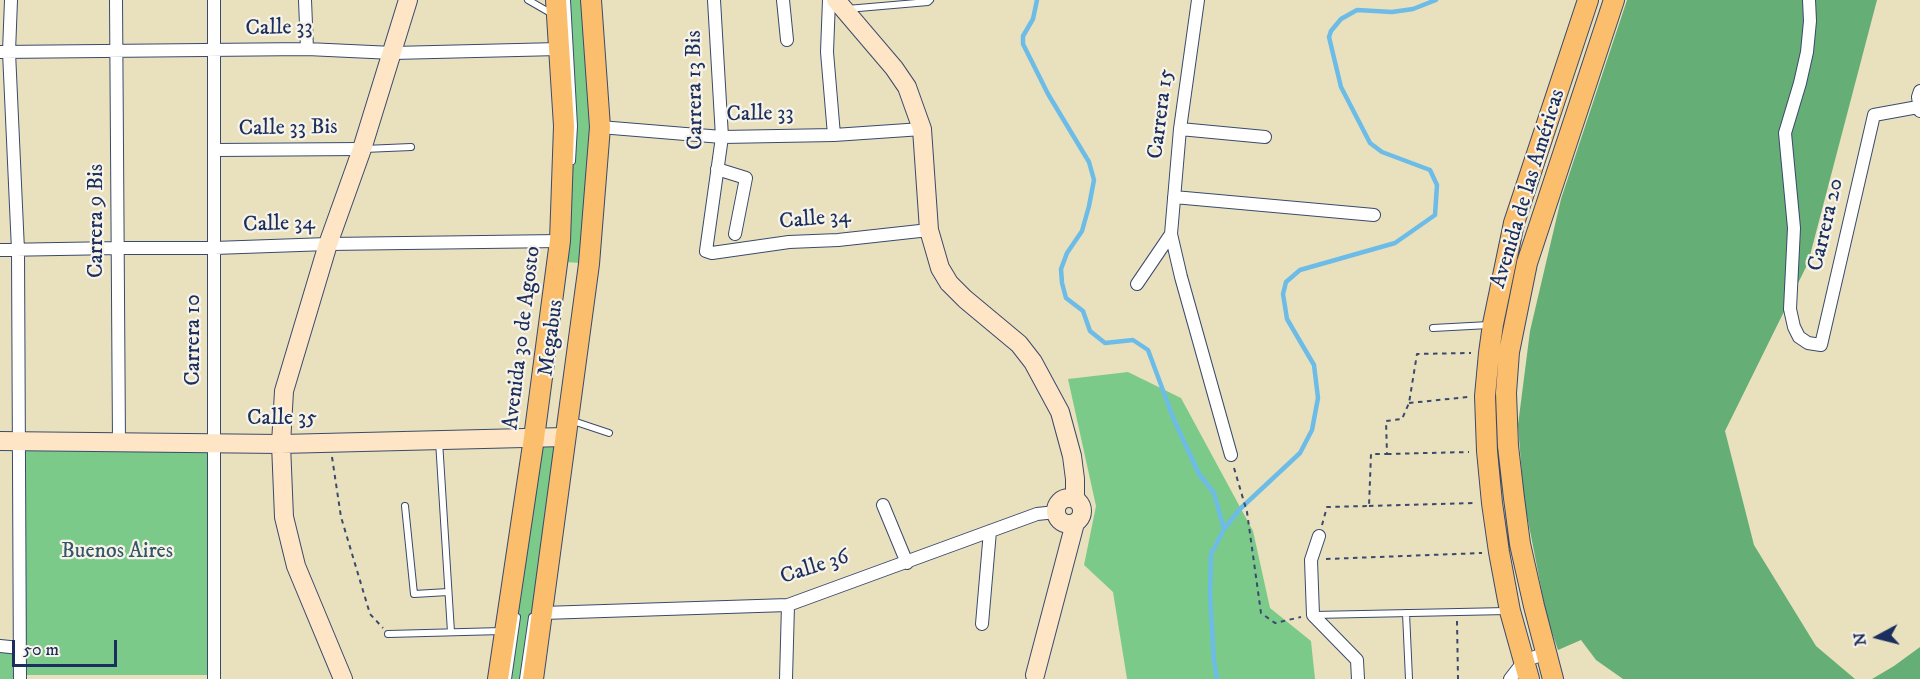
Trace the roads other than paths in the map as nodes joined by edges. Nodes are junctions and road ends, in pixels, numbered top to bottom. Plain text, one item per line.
1 (11, 0) edge
2 (116, 0) edge
3 (214, 0) edge
4 (305, 0) edge
5 (408, 0) edge
6 (528, 0) edge
7 (567, 0) edge
8 (591, 0) edge
9 (714, 0) edge
10 (783, 0) edge
11 (930, 0) edge
12 (1198, 0) edge
13 (1588, 0) edge
14 (1614, 0) edge
15 (1809, 0) edge
16 (836, 3) edge
17 (557, 9) edge
18 (787, 40) dead end
19 (307, 49) junction
20 (559, 49) junction
21 (215, 51) junction
22 (5, 52) edge
23 (393, 52) junction
24 (117, 53) junction
25 (1920, 91) edge
26 (1919, 109) edge
27 (600, 127) junction
28 (922, 129) junction
29 (1180, 129) junction
30 (834, 135) junction
31 (1265, 136) dead end
32 (722, 137) junction
33 (411, 147) dead end
34 (362, 149) junction
35 (215, 150) junction
36 (717, 169) junction
37 (572, 172) dead end
38 (1174, 197) junction
39 (1374, 215) dead end
40 (928, 230) junction
41 (735, 234) dead end
42 (1171, 234) junction
43 (560, 241) junction
44 (328, 244) junction
45 (118, 248) junction
46 (214, 248) junction
47 (0, 250) edge
48 (18, 250) junction
49 (706, 251) joint
50 (1137, 284) dead end
51 (1492, 324) junction
52 (1433, 328) dead end
53 (609, 433) dead end
54 (551, 436) junction
55 (438, 440) junction
56 (9, 441) edge
57 (119, 442) junction
58 (215, 443) junction
59 (281, 444) junction
60 (1231, 454) dead end
61 (1075, 499) junction
62 (883, 505) dead end
63 (405, 506) dead end
64 (1056, 512) junction
65 (1075, 523) junction
66 (990, 531) junction
67 (1319, 536) road end
68 (907, 563) junction
69 (448, 592) junction
70 (788, 605) junction
71 (518, 610) dead end
72 (538, 611) junction
73 (1510, 611) junction
74 (1406, 613) junction
75 (1313, 615) junction
76 (982, 624) dead end
77 (505, 631) junction
78 (451, 632) junction
79 (388, 634) road end
80 (0, 646) edge
81 (20, 648) junction
82 (1546, 653) junction
83 (1526, 670) edge
84 (1035, 678) edge
85 (20, 679) edge
86 (214, 679) edge
87 (343, 679) edge
88 (498, 679) edge
89 (508, 679) edge
90 (523, 679) edge
91 (533, 679) edge
92 (786, 679) edge
93 (1358, 679) edge
94 (1409, 679) edge
95 (1509, 679) edge
96 (1553, 679) edge

1 - 22 street
2 - 24 street, Carrera 9 Bis
3 - 21 street, Carrera 10
4 - 19 street
5 - 23 main road
6 - 17 lane
7 - 37 lane
8 - 27 main road, Avenida 30 de Agosto
9 - 32 street, Carrera 13 Bis
10 - 18 street
11 - 16 lane
12 - 29 street, Carrera 15
13 - 51 main road, Avenida de las Américas
14 - 82 main road, Avenida de las Américas
15 - 26 street, Carrera 20
16 - 28 main road
16 - 30 street
17 - 20 main road, Avenida 30 de Agosto
19 - 21 street, Calle 33
19 - 23 street, Calle 33
20 - 23 street, Calle 33
20 - 43 main road, Avenida 30 de Agosto
21 - 24 street, Calle 33
21 - 35 street, Carrera 10
22 - 24 street, Calle 33
22 - 48 street
23 - 34 main road
24 - 45 street, Carrera 9 Bis
25 - 26 street
27 - 32 street, Calle 33
27 - 54 main road, Avenida 30 de Agosto
28 - 30 street, Calle 33
28 - 40 main road
29 - 31 street
29 - 38 street, Carrera 15
30 - 32 street, Calle 33
32 - 36 street, Carrera 13 Bis
33 - 34 lane
34 - 35 street, Calle 33 Bis
34 - 44 main road
35 - 46 street, Carrera 10
36 - 41 street
36 - 49 street, Carrera 13 Bis
38 - 39 street
38 - 42 street, Carrera 15
40 - 49 street, Calle 34
40 - 61 main road
42 - 50 street, Carrera 15
42 - 60 street, Carrera 15
43 - 44 street, Calle 34
43 - 54 main road, Avenida 30 de Agosto
44 - 46 street, Calle 34
44 - 59 main road
45 - 46 street, Calle 34
45 - 48 street, Calle 34
45 - 57 street, Carrera 9 Bis
46 - 58 street, Carrera 10
47 - 48 street, Calle 34
48 - 56 street
51 - 52 lane
51 - 73 main road, Avenida de las Américas
53 - 54 lane
54 - 55 main road, Calle 35
54 - 72 main road, Avenida 30 de Agosto
54 - 77 main road, Avenida 30 de Agosto
55 - 59 main road, Calle 35
55 - 69 lane
56 - 57 main road, Calle 35
56 - 81 street
57 - 58 main road, Calle 35
58 - 59 main road, Calle 35
58 - 86 street, Carrera 10
59 - 87 main road
61 - 64 main road
61 - 65 main road
62 - 68 street
63 - 69 lane
64 - 65 main road
64 - 66 street, Calle 36
65 - 84 main road
66 - 68 street, Calle 36
66 - 76 street
67 - 75 street
68 - 70 street, Calle 36
69 - 78 lane
70 - 72 street, Calle 36
70 - 92 street
71 - 89 lane
72 - 90 lane
72 - 91 main road, Avenida 30 de Agosto
73 - 74 lane
73 - 83 main road, Avenida de las Américas
74 - 75 lane
74 - 94 lane
75 - 93 street
77 - 78 lane
77 - 88 main road, Avenida 30 de Agosto
78 - 79 lane
80 - 81 street
81 - 85 street
82 - 83 street
82 - 96 main road, Avenida de las Américas
83 - 95 street

